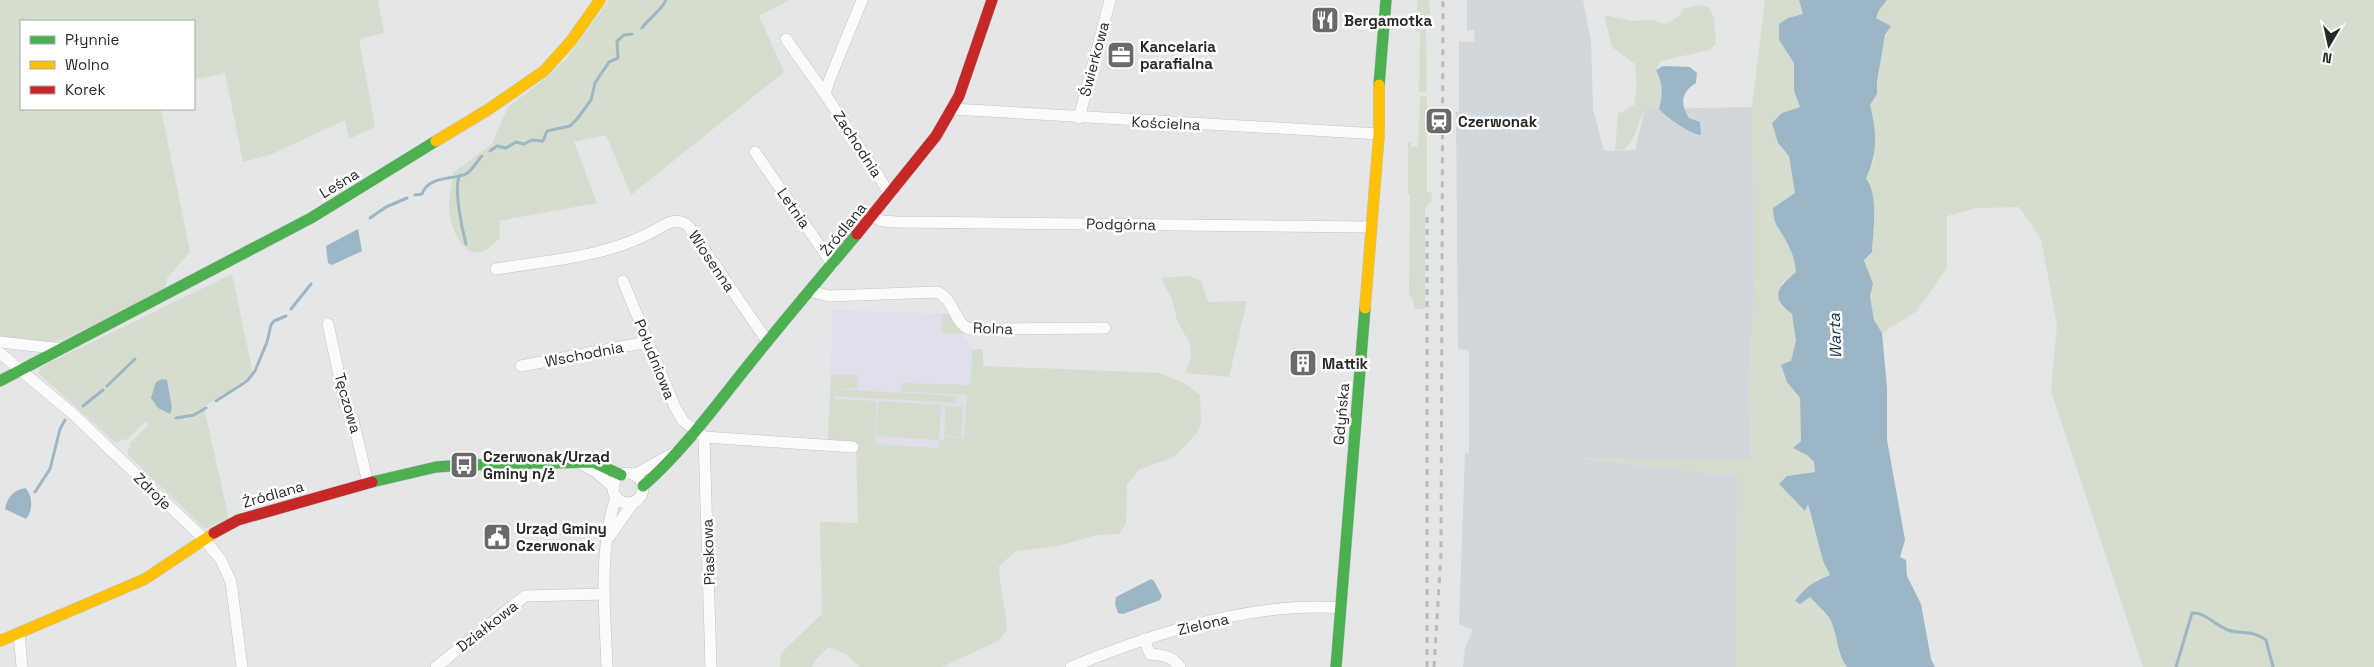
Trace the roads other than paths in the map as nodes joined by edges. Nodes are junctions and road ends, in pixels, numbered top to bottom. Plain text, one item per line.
1 (600, 0) edge
2 (862, 0) edge
3 (992, 0) edge
4 (1110, 0) edge
5 (1386, 0) edge
6 (1395, 0) edge
7 (786, 39) dead end
8 (825, 94) junction
9 (953, 109) junction
10 (1079, 118) junction
11 (1379, 134) junction
12 (755, 152) dead end
13 (890, 194) junction
14 (872, 217) junction
15 (1372, 227) junction
16 (833, 265) junction
17 (496, 269) dead end
18 (623, 281) dead end
19 (810, 291) junction
20 (328, 324) dead end
21 (1105, 328) dead end
22 (767, 341) junction
23 (0, 342) edge
24 (647, 342) junction
25 (62, 349) junction
26 (0, 353) edge
27 (521, 366) dead end
28 (20, 370) junction
29 (0, 381) edge
30 (699, 434) junction
31 (853, 447) dead end
32 (676, 452) junction
33 (580, 463) junction
34 (634, 474) junction
35 (621, 475) junction
36 (368, 483) junction
37 (643, 486) junction
38 (614, 492) junction
39 (633, 503) junction
40 (609, 537) junction
41 (204, 539) junction
42 (605, 594) junction
43 (1341, 608) junction
44 (19, 634) junction
45 (1144, 639) junction
46 (0, 641) edge
47 (22, 667) edge
48 (242, 667) edge
49 (436, 667) edge
50 (607, 667) edge
51 (711, 667) edge
52 (1072, 667) edge
53 (1180, 667) edge
54 (1336, 667) edge

1 - 25 street, Leśna
2 - 8 street, Zachodnia
3 - 9 street, Źródlana
4 - 10 street, Świerkowa
5 - 11 street, Gdyńska
6 - 11 street, Gdyńska
7 - 8 street, Zachodnia
8 - 13 street, Zachodnia
9 - 10 street, Kościelna
9 - 13 street, Źródlana
10 - 11 street, Kościelna
11 - 15 street, Gdyńska
12 - 16 street, Letnia
13 - 14 street, Źródlana
14 - 15 street, Podgórna
14 - 16 street, Źródlana
15 - 43 street, Gdyńska
16 - 19 street, Źródlana
17 - 22 street, Wiosenna
18 - 24 street, Południowa
19 - 21 street, Rolna
19 - 22 street, Źródlana
20 - 36 street, Tęczowa
22 - 30 street, Źródlana
23 - 25 street
24 - 27 street, Wschodnia
24 - 30 street, Południowa
25 - 28 street, Leśna
26 - 28 street, Zdroje
28 - 29 street, Leśna
28 - 41 street, Zdroje
30 - 31 street
30 - 32 street, Źródlana
30 - 51 street, Piaskowa
32 - 34 street, Źródlana
32 - 37 street, Źródlana
33 - 35 street, Źródlana
33 - 36 street, Źródlana
33 - 38 street
34 - 35 street
34 - 37 street
35 - 38 street
36 - 41 street, Źródlana
37 - 39 street
38 - 39 street
38 - 40 street
39 - 40 street
40 - 42 street
41 - 44 street, Źródlana
41 - 48 street, Zdroje
42 - 49 street, Działkowa
42 - 50 street
43 - 45 street, Zielona
43 - 54 street, Gdyńska
44 - 46 street, Źródlana
44 - 47 street
45 - 52 street, Zielona
45 - 53 street

